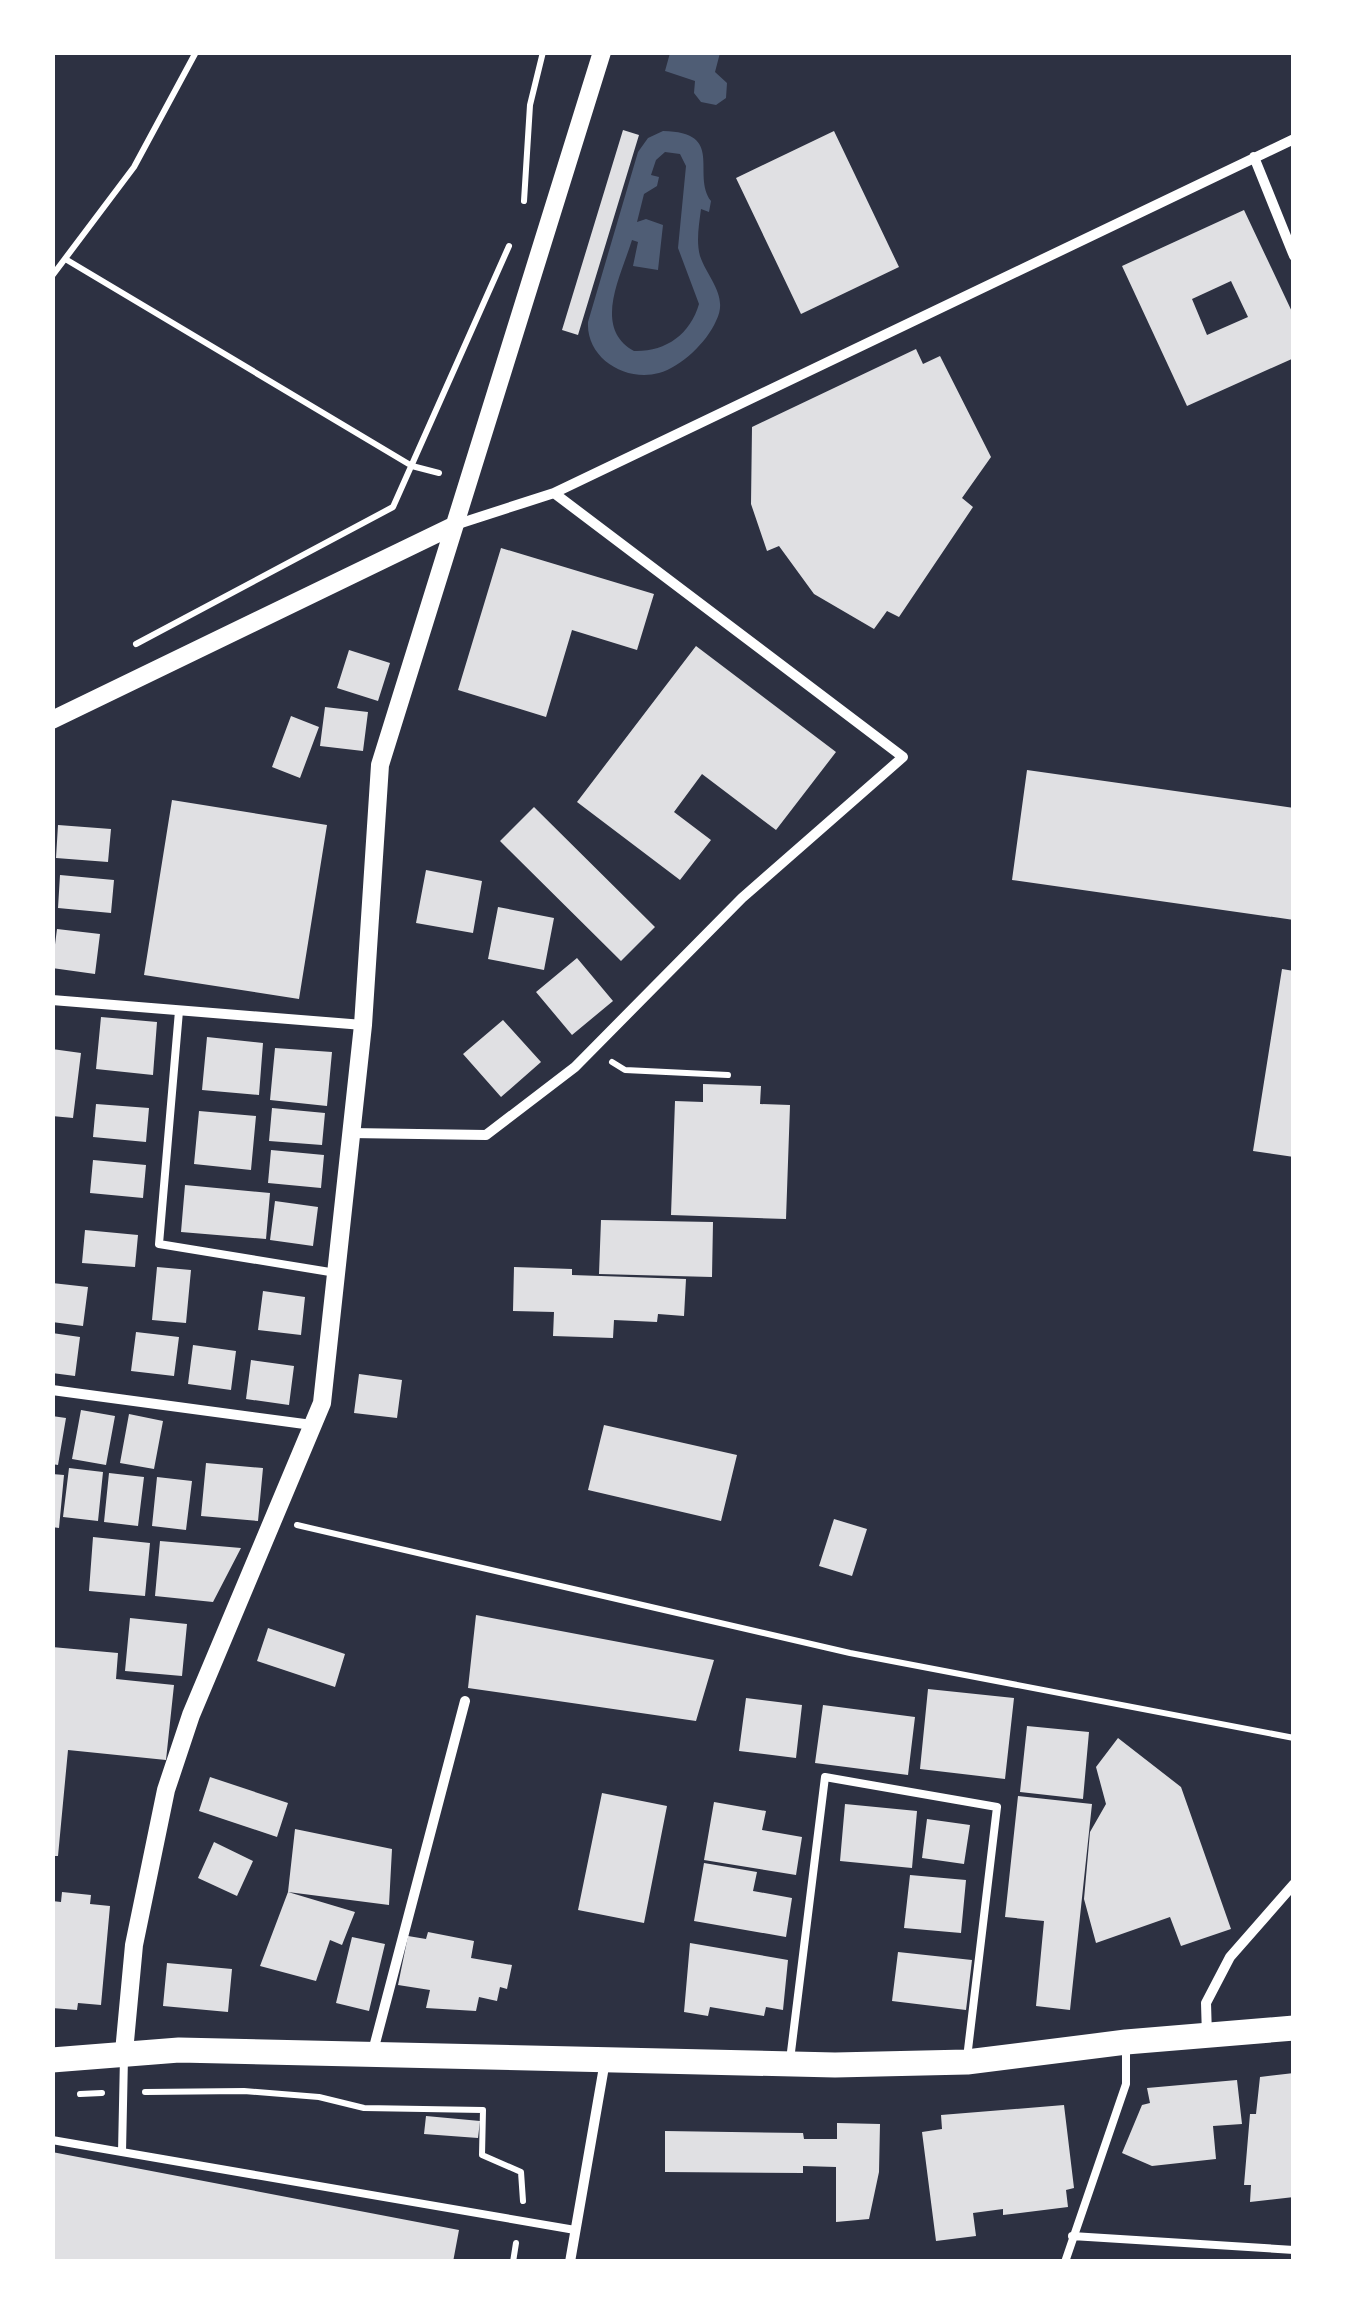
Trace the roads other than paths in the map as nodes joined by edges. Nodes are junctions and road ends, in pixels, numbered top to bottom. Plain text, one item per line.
1 (602, 52) edge
2 (1294, 139) edge
3 (1254, 157) junction
4 (1294, 256) edge
5 (554, 493) junction
6 (453, 526) junction
7 (52, 720) edge
8 (52, 1000) edge
9 (179, 1011) junction
10 (363, 1026) junction
11 (350, 1133) junction
12 (336, 1273) junction
13 (52, 1390) edge
14 (312, 1425) junction
15 (465, 1700) dead end
16 (1294, 1884) edge
17 (1294, 2028) edge
18 (1207, 2037) junction
19 (1126, 2042) junction
20 (124, 2052) junction
21 (372, 2052) junction
22 (52, 2060) edge
23 (605, 2060) junction
24 (966, 2062) junction
25 (790, 2064) junction
26 (52, 2140) edge
27 (122, 2152) junction
28 (576, 2230) junction
29 (1072, 2236) junction
30 (1294, 2250) edge
31 (570, 2262) edge
32 (1065, 2262) edge

1 - 6 street
2 - 3 street
3 - 4 street
3 - 5 street
5 - 6 street
5 - 11 street
6 - 7 street
6 - 10 street
8 - 9 street
9 - 10 street
9 - 12 lane
10 - 11 street
11 - 12 street
12 - 14 street
13 - 14 street
14 - 20 street
15 - 21 street
16 - 18 street
17 - 18 main road
18 - 19 main road
19 - 24 main road
19 - 29 lane
20 - 21 main road
20 - 22 main road
20 - 27 lane
21 - 23 main road
23 - 25 main road
23 - 28 street
24 - 25 main road
24 - 25 lane
26 - 27 lane
27 - 28 lane
28 - 31 street
29 - 30 lane
29 - 32 lane

